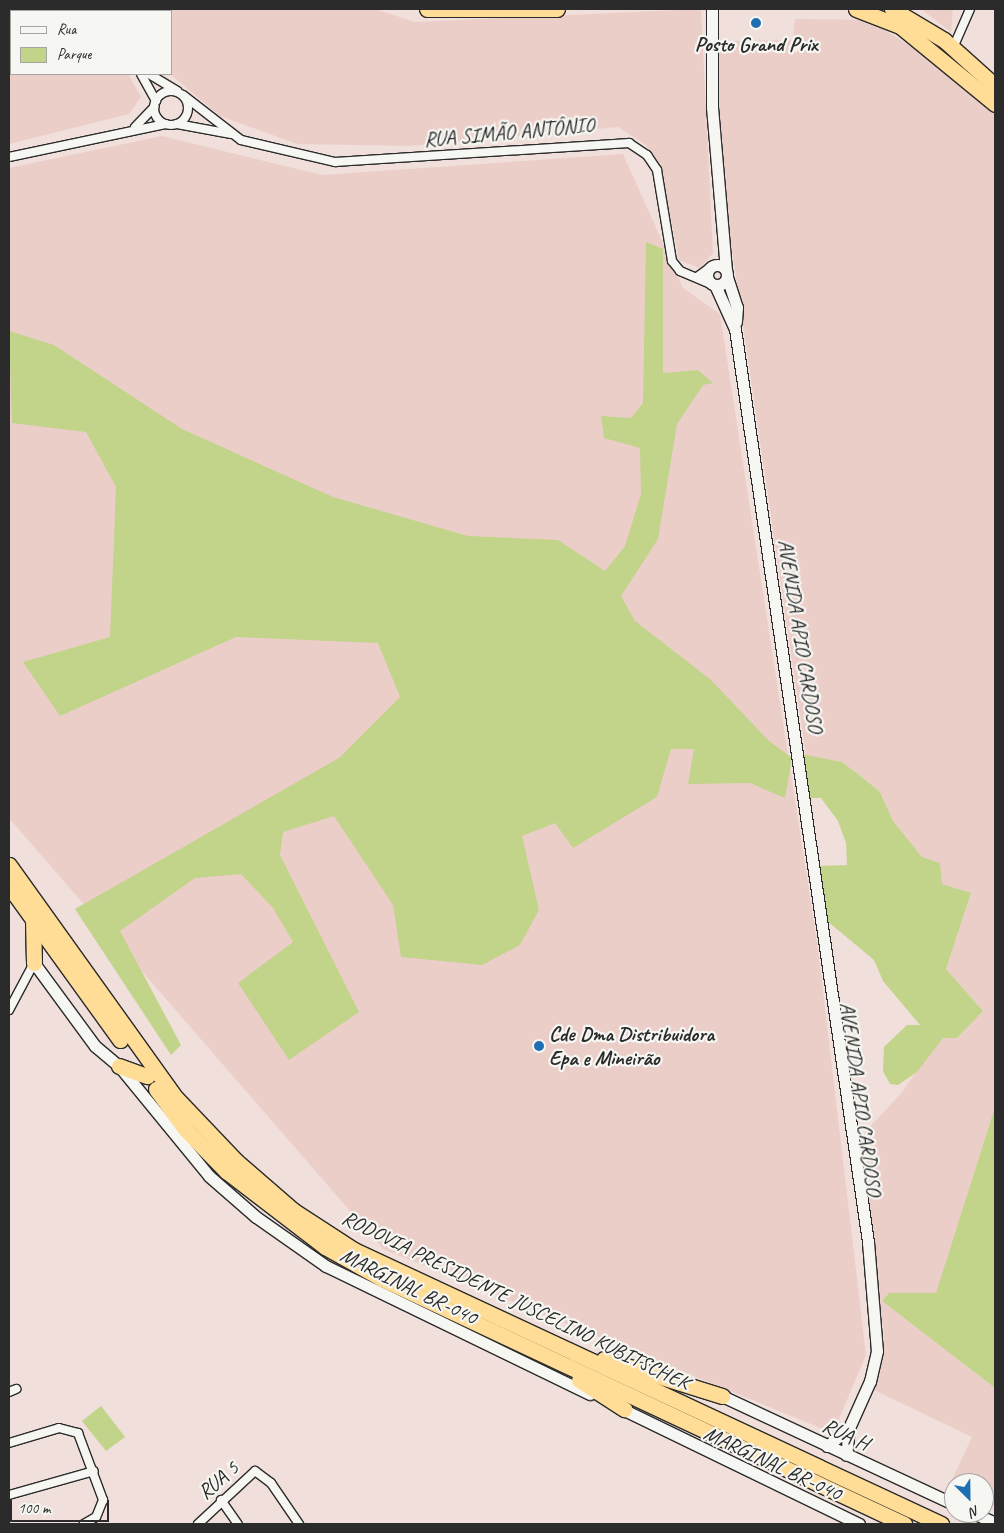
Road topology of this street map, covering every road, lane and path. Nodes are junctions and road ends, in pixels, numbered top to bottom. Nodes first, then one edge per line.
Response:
1 (427, 9) edge
2 (557, 9) edge
3 (712, 9) edge
4 (856, 9) edge
5 (892, 9) edge
6 (970, 9) edge
7 (956, 51) junction
8 (141, 75) edge
9 (151, 75) edge
10 (995, 86) edge
11 (181, 94) junction
12 (155, 104) junction
13 (995, 104) edge
14 (166, 124) junction
15 (177, 124) junction
16 (135, 127) junction
17 (233, 134) junction
18 (9, 157) edge
19 (721, 236) junction
20 (710, 268) junction
21 (726, 273) junction
22 (697, 277) junction
23 (713, 285) junction
24 (735, 329) junction
25 (9, 865) edge
26 (9, 886) edge
27 (33, 919) junction
28 (34, 963) junction
29 (9, 1010) edge
30 (119, 1066) junction
31 (147, 1076) junction
32 (546, 1350) junction
33 (722, 1396) joint
34 (624, 1409) junction
35 (849, 1428) junction
36 (9, 1443) edge
37 (828, 1446) junction
38 (846, 1455) junction
39 (94, 1471) junction
40 (9, 1495) edge
41 (944, 1499) edge
42 (221, 1500) junction
43 (84, 1524) edge
44 (198, 1524) edge
45 (238, 1524) edge
46 (299, 1524) edge
47 (859, 1524) edge
48 (904, 1524) edge
49 (941, 1524) edge

1 - 2 highway
3 - 19 street, AVENIDA APIO CARDOSO
4 - 13 highway
5 - 7 highway
6 - 7 street
7 - 10 highway
8 - 12 street
9 - 11 street, RUA SIMÃO ANTÔNIO
11 - 12 street
11 - 15 street
11 - 17 street, RUA SIMÃO ANTÔNIO
12 - 14 street
12 - 16 street
14 - 15 street
14 - 16 street
15 - 17 street, RUA SIMÃO ANTÔNIO
16 - 18 street
17 - 22 street, RUA SIMÃO ANTÔNIO
19 - 20 street, AVENIDA APIO CARDOSO
19 - 21 street, AVENIDA APIO CARDOSO
20 - 21 street
20 - 22 street
20 - 23 street, AVENIDA APIO CARDOSO
21 - 23 street
21 - 24 street, AVENIDA APIO CARDOSO
22 - 23 street, RUA SIMÃO ANTÔNIO
23 - 24 street, AVENIDA APIO CARDOSO
24 - 35 street, AVENIDA APIO CARDOSO
25 - 32 highway, RODOVIA PRESIDENTE JUSCELINO KUBITSCHEK
26 - 27 highway, RODOVIA PRESIDENTE JUSCELINO KUBITSCHEK
27 - 28 highway
27 - 31 highway, RODOVIA PRESIDENTE JUSCELINO KUBITSCHEK
28 - 29 street
28 - 30 street, MARGINAL BR-040
30 - 31 highway
30 - 34 street, MARGINAL BR-040
31 - 32 highway, RODOVIA PRESIDENTE JUSCELINO KUBITSCHEK
32 - 33 highway
32 - 34 highway
32 - 48 highway, RODOVIA PRESIDENTE JUSCELINO KUBITSCHEK
32 - 49 highway, RODOVIA PRESIDENTE JUSCELINO KUBITSCHEK
33 - 37 street, RUA H
34 - 47 street, MARGINAL BR-040
35 - 37 street, AVENIDA APIO CARDOSO
35 - 38 street, AVENIDA APIO CARDOSO
36 - 39 street
37 - 38 street, RUA H
38 - 41 street, RUA H
39 - 40 street
39 - 43 street
42 - 44 street, RUA 5
42 - 45 street
42 - 46 street, RUA 5

